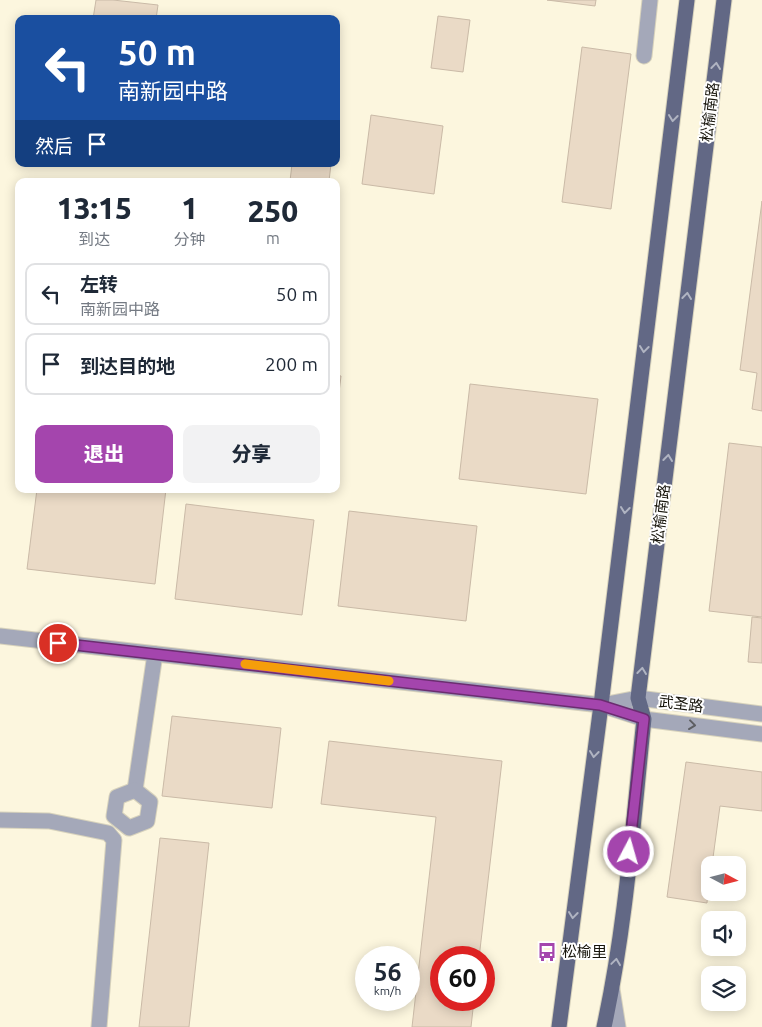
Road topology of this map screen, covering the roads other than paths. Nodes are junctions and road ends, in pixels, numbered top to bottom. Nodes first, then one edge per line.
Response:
1 (650, 0) edge
2 (687, 0) edge
3 (724, 0) edge
4 (644, 56) dead end
5 (0, 636) edge
6 (155, 654) junction
7 (638, 698) junction
8 (600, 705) junction
9 (762, 714) edge
10 (644, 719) junction
11 (762, 734) edge
12 (135, 790) junction
13 (0, 820) edge
14 (124, 824) junction
15 (114, 840) junction
16 (612, 989) junction
17 (99, 1027) edge
18 (559, 1027) edge
19 (604, 1027) edge
20 (618, 1027) edge

1 - 4 street
2 -> 8 main road
7 -> 3 main road, 松榆南路
5 - 6 street
6 - 8 street
6 - 12 street
7 - 8 street, 武圣路
7 - 9 street, 武圣路
7 - 10 main road, 松榆南路
8 - 10 street, 武圣路
8 -> 18 main road
10 -> 11 street, 武圣路
16 -> 10 main road, 松榆南路
12 - 14 street
12 - 14 street
13 - 15 street
14 - 15 street
15 - 17 street
16 - 19 main road, 松榆南路
16 - 20 street

